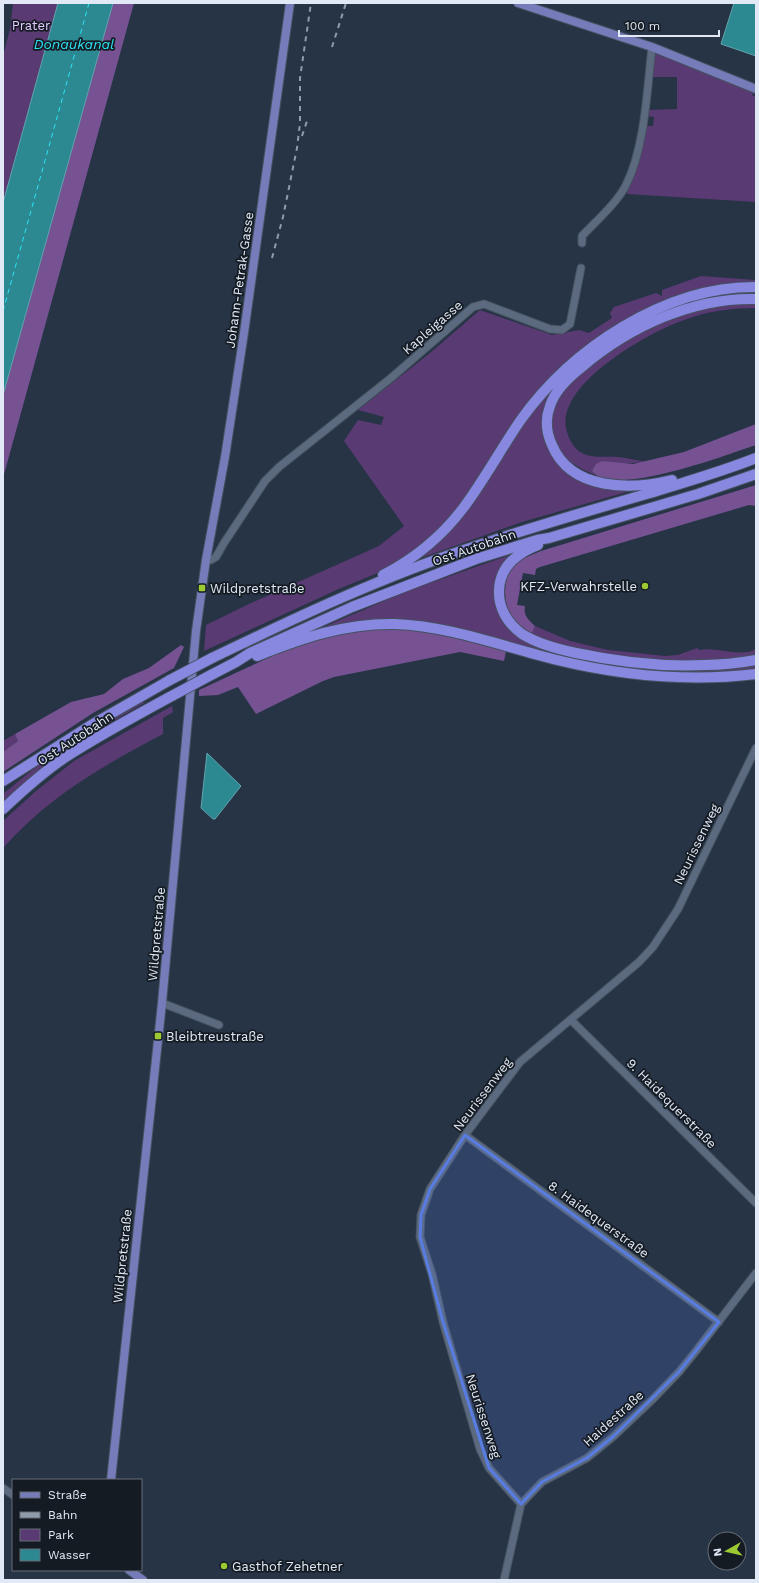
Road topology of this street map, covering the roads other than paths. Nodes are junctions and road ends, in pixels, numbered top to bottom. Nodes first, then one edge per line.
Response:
1 (290, 3) edge
2 (518, 3) edge
3 (652, 47) junction
4 (756, 89) edge
5 (582, 243) dead end
6 (581, 268) dead end
7 (756, 287) edge
8 (756, 299) edge
9 (756, 458) edge
10 (756, 474) edge
11 (695, 479) junction
12 (549, 538) junction
13 (206, 560) junction
14 (349, 594) junction
15 (756, 660) edge
16 (236, 662) junction
17 (756, 674) edge
18 (756, 748) edge
19 (3, 781) edge
20 (3, 809) edge
21 (162, 1003) junction
22 (571, 1020) junction
23 (219, 1025) dead end
24 (465, 1136) junction
25 (756, 1203) edge
26 (756, 1273) edge
27 (719, 1322) junction
28 (111, 1479) edge
29 (3, 1488) edge
30 (12, 1494) edge
31 (521, 1504) junction
32 (130, 1571) edge
33 (143, 1580) edge
34 (504, 1580) edge

1 - 13 main road, Johann-Petrak-Gasse
2 - 3 main road
3 - 4 main road
3 - 5 street
6 - 13 street, Kapleigasse
7 - 14 highway
8 - 11 highway
9 - 11 highway, Ost Autobahn
10 - 12 highway, Ost Autobahn
11 - 14 highway, Ost Autobahn
12 - 15 highway
12 - 16 highway, Ost Autobahn
13 - 21 main road, Wildpretstraße
14 - 19 highway, Ost Autobahn, bridge
16 - 17 highway
16 - 20 highway, Ost Autobahn, bridge
18 - 22 street, Neurissenweg
21 - 23 street
21 - 28 main road, Wildpretstraße
22 - 24 street, Neurissenweg
22 - 25 street, 9. Haidequerstraße
24 - 27 street, 8. Haidequerstraße
24 - 31 street, Neurissenweg
26 - 27 street, Haidestraße
27 - 31 street, Haidestraße
29 - 30 street
31 - 34 street
32 - 33 main road

